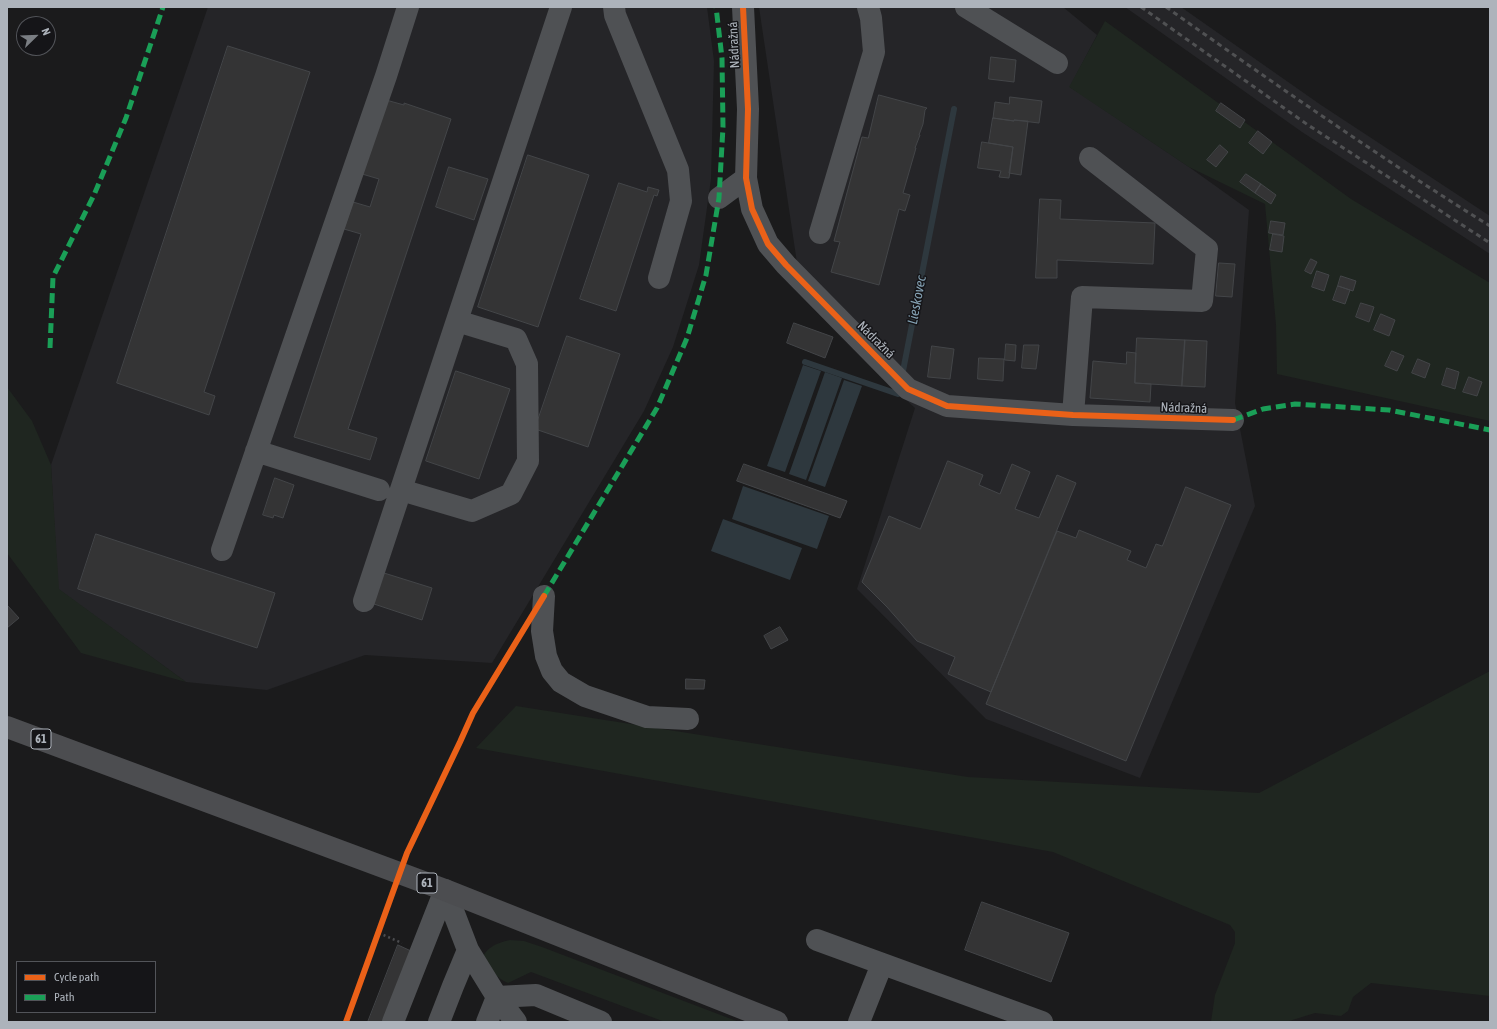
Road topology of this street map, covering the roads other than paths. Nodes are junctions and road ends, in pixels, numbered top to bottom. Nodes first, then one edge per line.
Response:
1 (408, 7) edge
2 (561, 7) edge
3 (614, 7) edge
4 (743, 7) edge
5 (868, 7) edge
6 (966, 7) edge
7 (1057, 63) dead end
8 (1090, 158) dead end
9 (746, 178) junction
10 (719, 198) dead end
11 (820, 233) dead end
12 (660, 278) dead end
13 (457, 321) junction
14 (1073, 415) junction
15 (1233, 420) dead end
16 (256, 451) junction
17 (379, 490) dead end
18 (401, 490) junction
19 (222, 550) dead end
20 (544, 596) dead end
21 (364, 601) dead end
22 (688, 719) dead end
23 (7, 727) edge
24 (445, 890) junction
25 (817, 940) dead end
26 (468, 950) junction
27 (882, 964) junction
28 (496, 997) junction
29 (394, 1022) edge
30 (439, 1022) edge
31 (487, 1022) edge
32 (516, 1022) edge
33 (601, 1022) edge
34 (777, 1022) edge
35 (859, 1022) edge
36 (1042, 1022) edge

1 - 16 street
2 - 13 street
3 - 12 street
4 - 9 street, Nádražná
5 - 11 street
6 - 7 street
8 - 14 street
9 - 10 street
9 - 14 street, Nádražná
13 - 18 street
13 - 18 street
14 - 15 street, Nádražná
16 - 17 street
16 - 19 street
18 - 21 street
20 - 22 street
23 - 24 main road, 61
24 - 26 street
24 - 29 street
24 - 34 main road, 61
25 - 27 street
26 - 28 street
26 - 30 street
27 - 35 street
27 - 36 street
28 - 31 street
28 - 32 street
28 - 33 street

